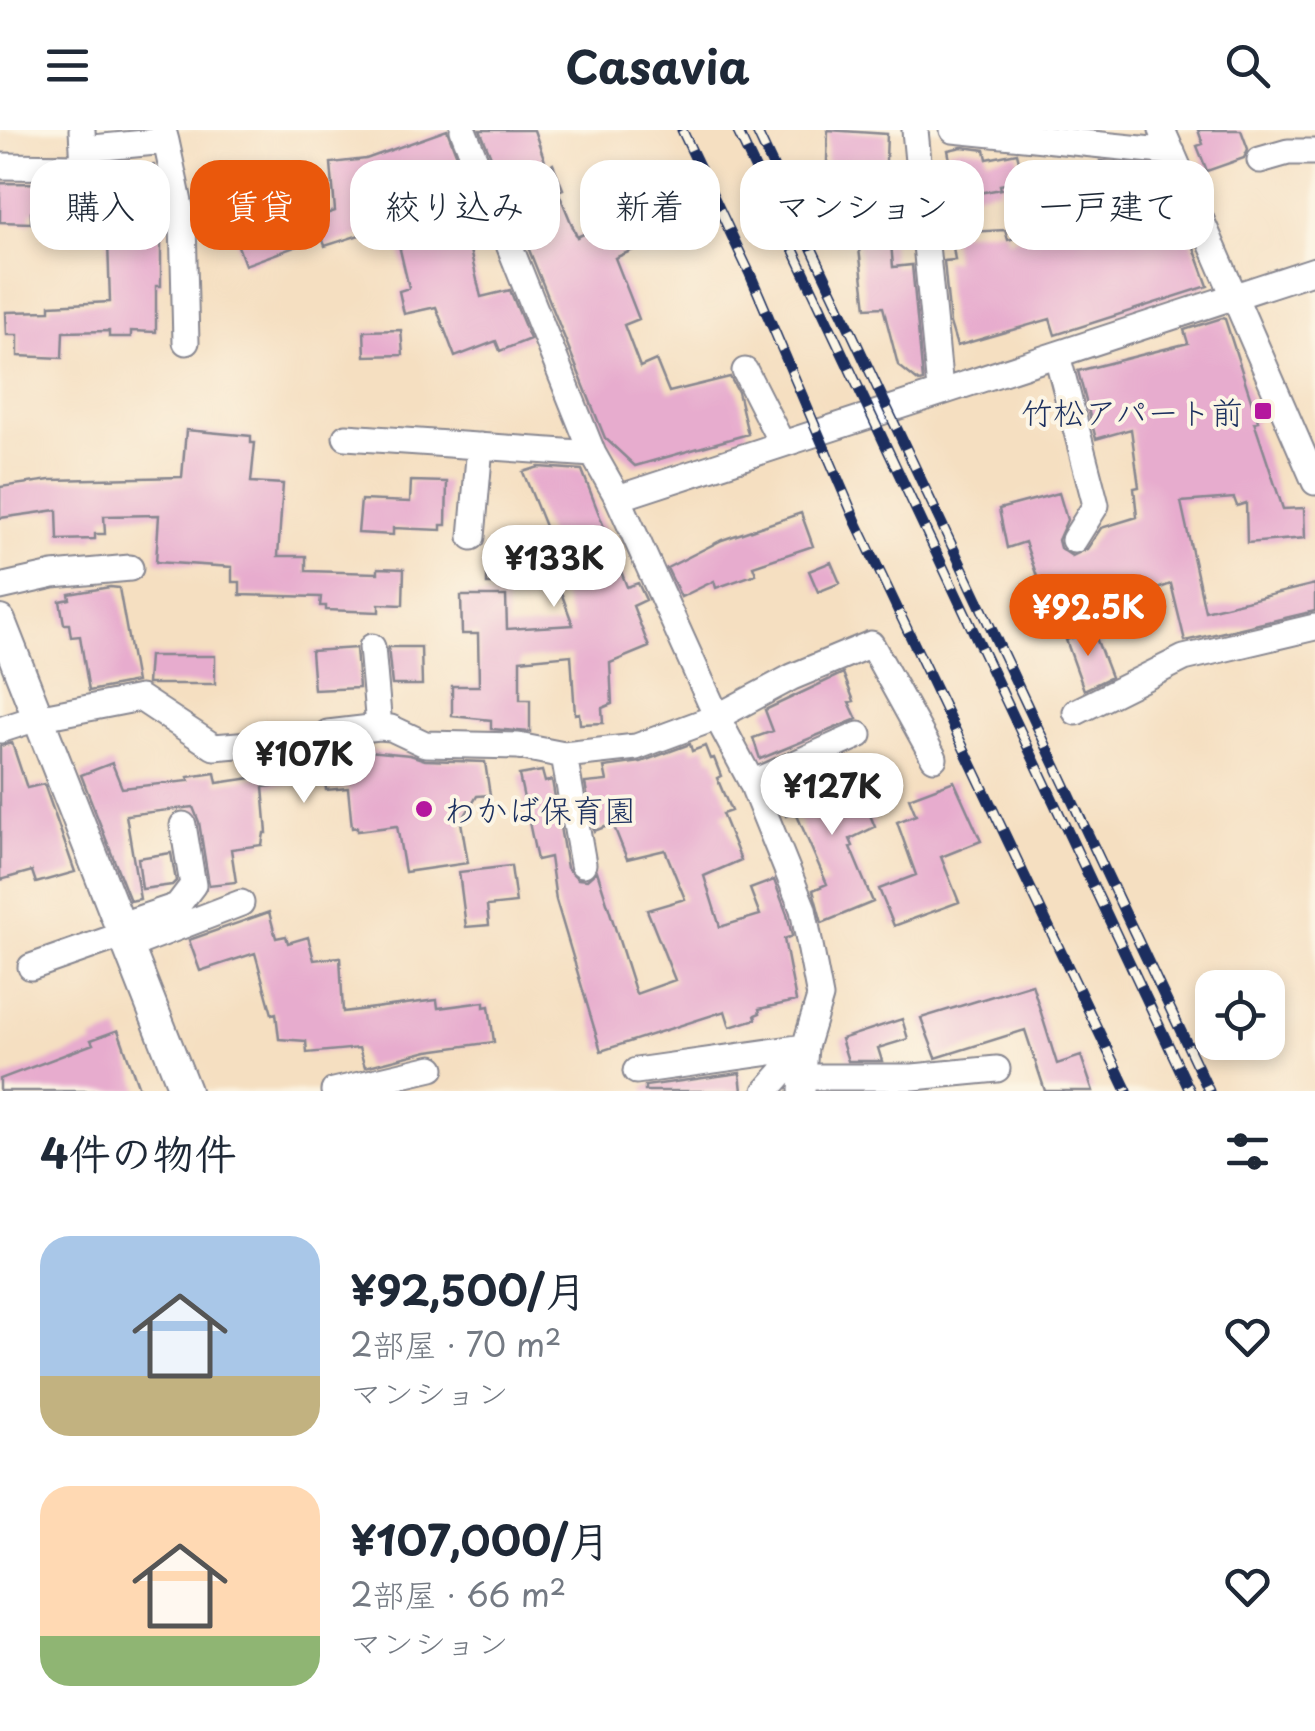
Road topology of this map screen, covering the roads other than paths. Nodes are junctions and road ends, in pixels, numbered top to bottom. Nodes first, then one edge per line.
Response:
1 (463, 130) edge
2 (915, 130) edge
3 (953, 130) edge
4 (165, 135) edge
5 (82, 140) edge
6 (1167, 141) edge
7 (1315, 152) edge
8 (1260, 160) dead end
9 (0, 166) edge
10 (1315, 270) edge
11 (1236, 296) junction
12 (186, 342) dead end
13 (1056, 356) junction
14 (745, 371) dead end
15 (940, 390) junction
16 (346, 437) dead end
17 (781, 442) junction
18 (480, 446) junction
19 (594, 454) junction
20 (1315, 480) edge
21 (618, 498) junction
22 (472, 537) dead end
23 (1074, 540) dead end
24 (130, 568) dead end
25 (0, 587) edge
26 (0, 621) edge
27 (1315, 627) edge
28 (372, 647) dead end
29 (1076, 712) dead end
30 (718, 717) junction
31 (38, 718) junction
32 (380, 727) junction
33 (0, 730) edge
34 (860, 734) dead end
35 (564, 756) junction
36 (934, 758) dead end
37 (752, 783) junction
38 (183, 826) dead end
39 (583, 864) dead end
40 (241, 904) dead end
41 (125, 935) junction
42 (31, 967) dead end
43 (805, 1048) junction
44 (432, 1068) dead end
45 (997, 1069) dead end
46 (636, 1070) dead end
47 (803, 1084) edge
48 (185, 1091) edge
49 (334, 1091) edge
50 (766, 1091) edge

1 - 19 street
2 - 15 street
3 - 6 street
4 - 5 street
4 - 12 street
5 - 9 street
6 - 11 street
7 - 8 street
10 - 11 street
11 - 13 street
11 - 20 street
13 - 15 street
13 - 23 street
14 - 17 street
15 - 17 street
16 - 18 street
17 - 21 street
18 - 19 street
18 - 22 street
19 - 21 street
21 - 30 street
24 - 25 street
26 - 31 street
27 - 29 street
28 - 32 street
30 - 35 street
30 - 36 street
30 - 37 street
31 - 32 street
31 - 33 street
31 - 41 street
32 - 35 street
34 - 37 street
35 - 39 street
37 - 43 street
38 - 41 street
40 - 41 street
41 - 42 street
41 - 48 street
43 - 46 street
43 - 47 street
43 - 50 street
44 - 49 street
45 - 47 street

